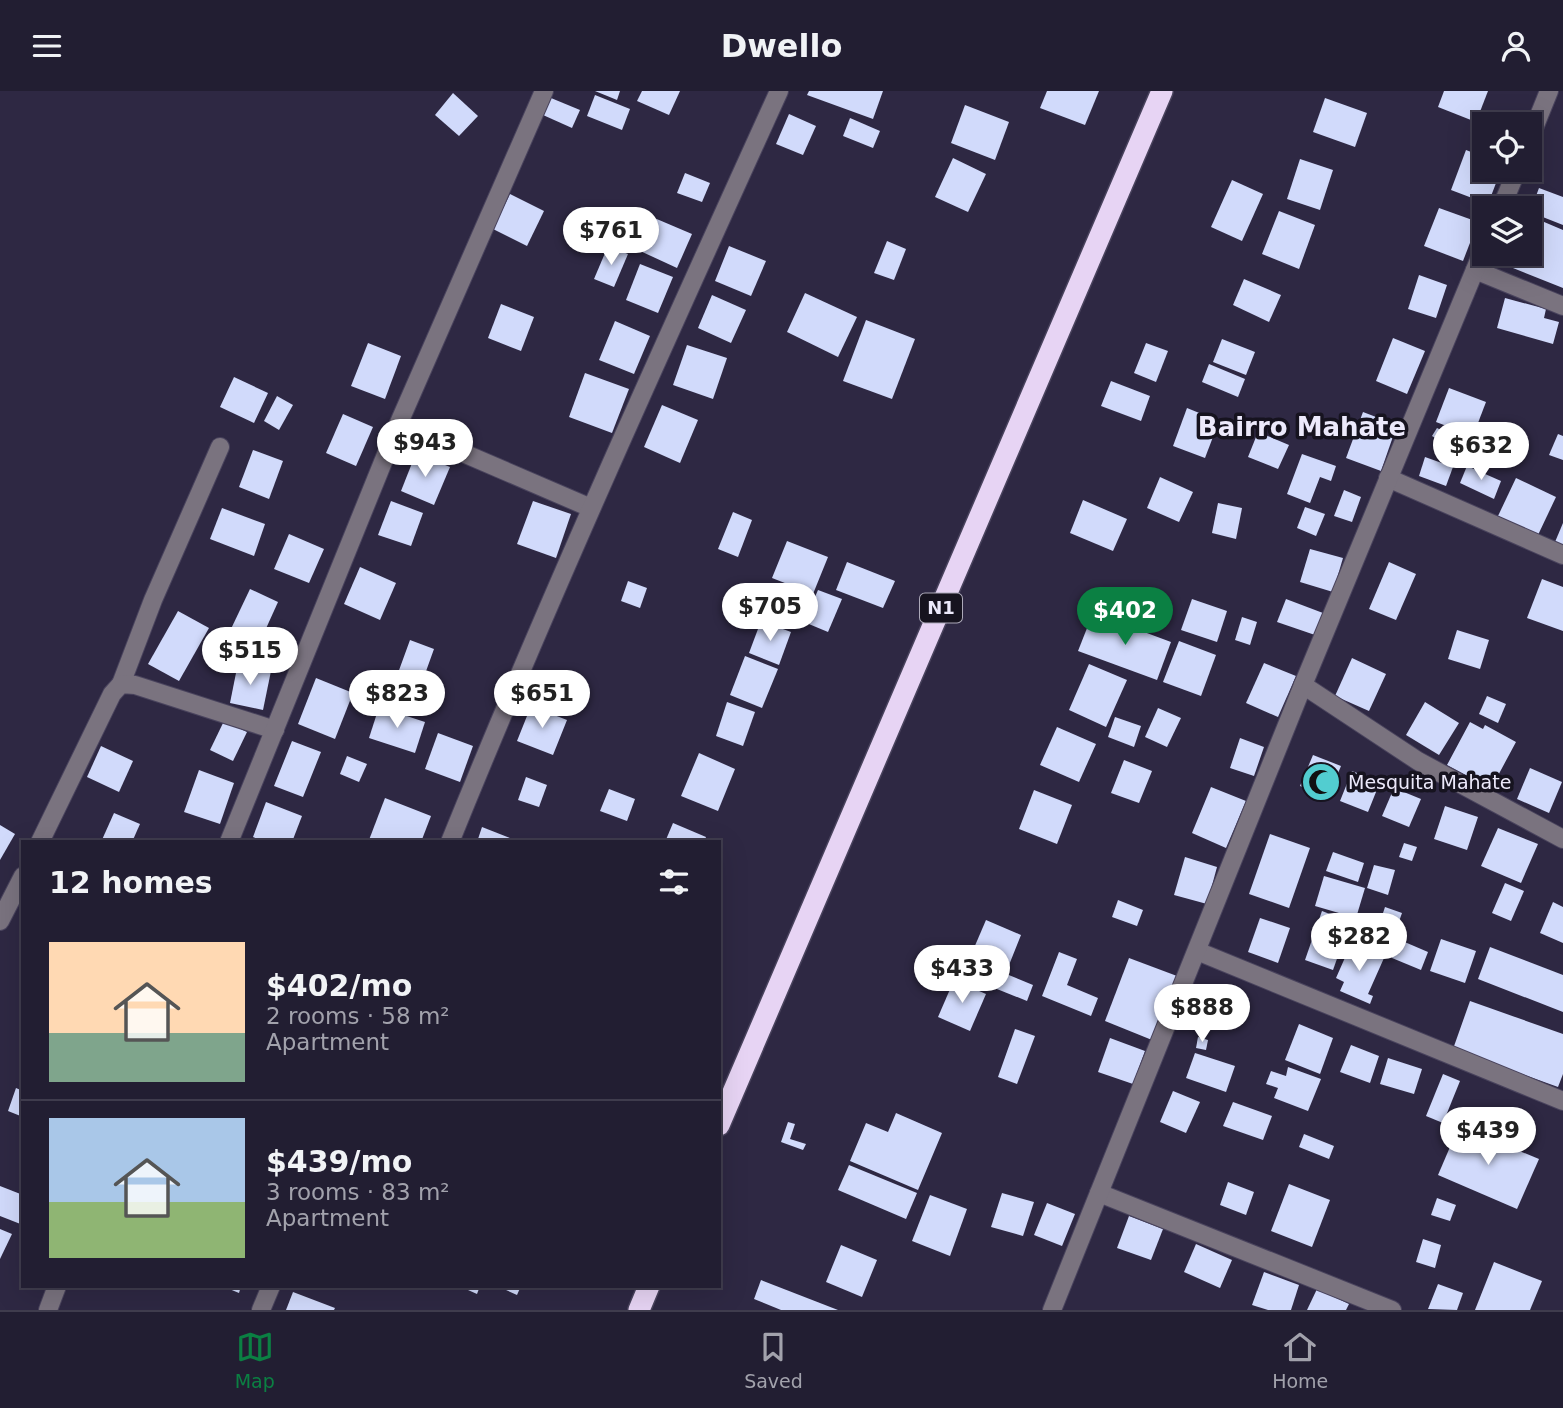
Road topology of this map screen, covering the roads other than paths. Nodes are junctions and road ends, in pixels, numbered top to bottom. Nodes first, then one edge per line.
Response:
1 (544, 91) edge
2 (779, 91) edge
3 (1162, 91) edge
4 (1549, 91) edge
5 (1541, 112) edge
6 (1477, 266) edge
7 (1475, 270) junction
8 (1563, 306) edge
9 (398, 425) junction
10 (220, 447) dead end
11 (1388, 478) junction
12 (591, 508) junction
13 (1563, 555) edge
14 (121, 684) junction
15 (1303, 685) junction
16 (275, 730) junction
17 (1563, 839) edge
18 (41, 840) edge
19 (230, 840) edge
20 (451, 840) edge
21 (21, 880) edge
22 (0, 921) edge
23 (1197, 951) junction
24 (1563, 1101) edge
25 (721, 1120) edge
26 (1099, 1193) junction
27 (56, 1288) edge
28 (270, 1288) edge
29 (648, 1288) edge
30 (48, 1310) edge
31 (261, 1310) edge
32 (639, 1310) edge
33 (1052, 1310) edge
34 (1392, 1310) edge

1 - 9 street
2 - 12 street
3 - 25 highway, N1
4 - 5 street
6 - 7 street
7 - 8 street
7 - 11 street
9 - 12 street
9 - 16 street
10 - 14 street
11 - 13 street
11 - 15 street
12 - 20 street
14 - 16 street
14 - 18 street
15 - 17 street
15 - 23 street
16 - 19 street
21 - 22 street
23 - 24 street
23 - 26 street
26 - 33 street
26 - 34 street
27 - 30 street
28 - 31 street
29 - 32 highway

